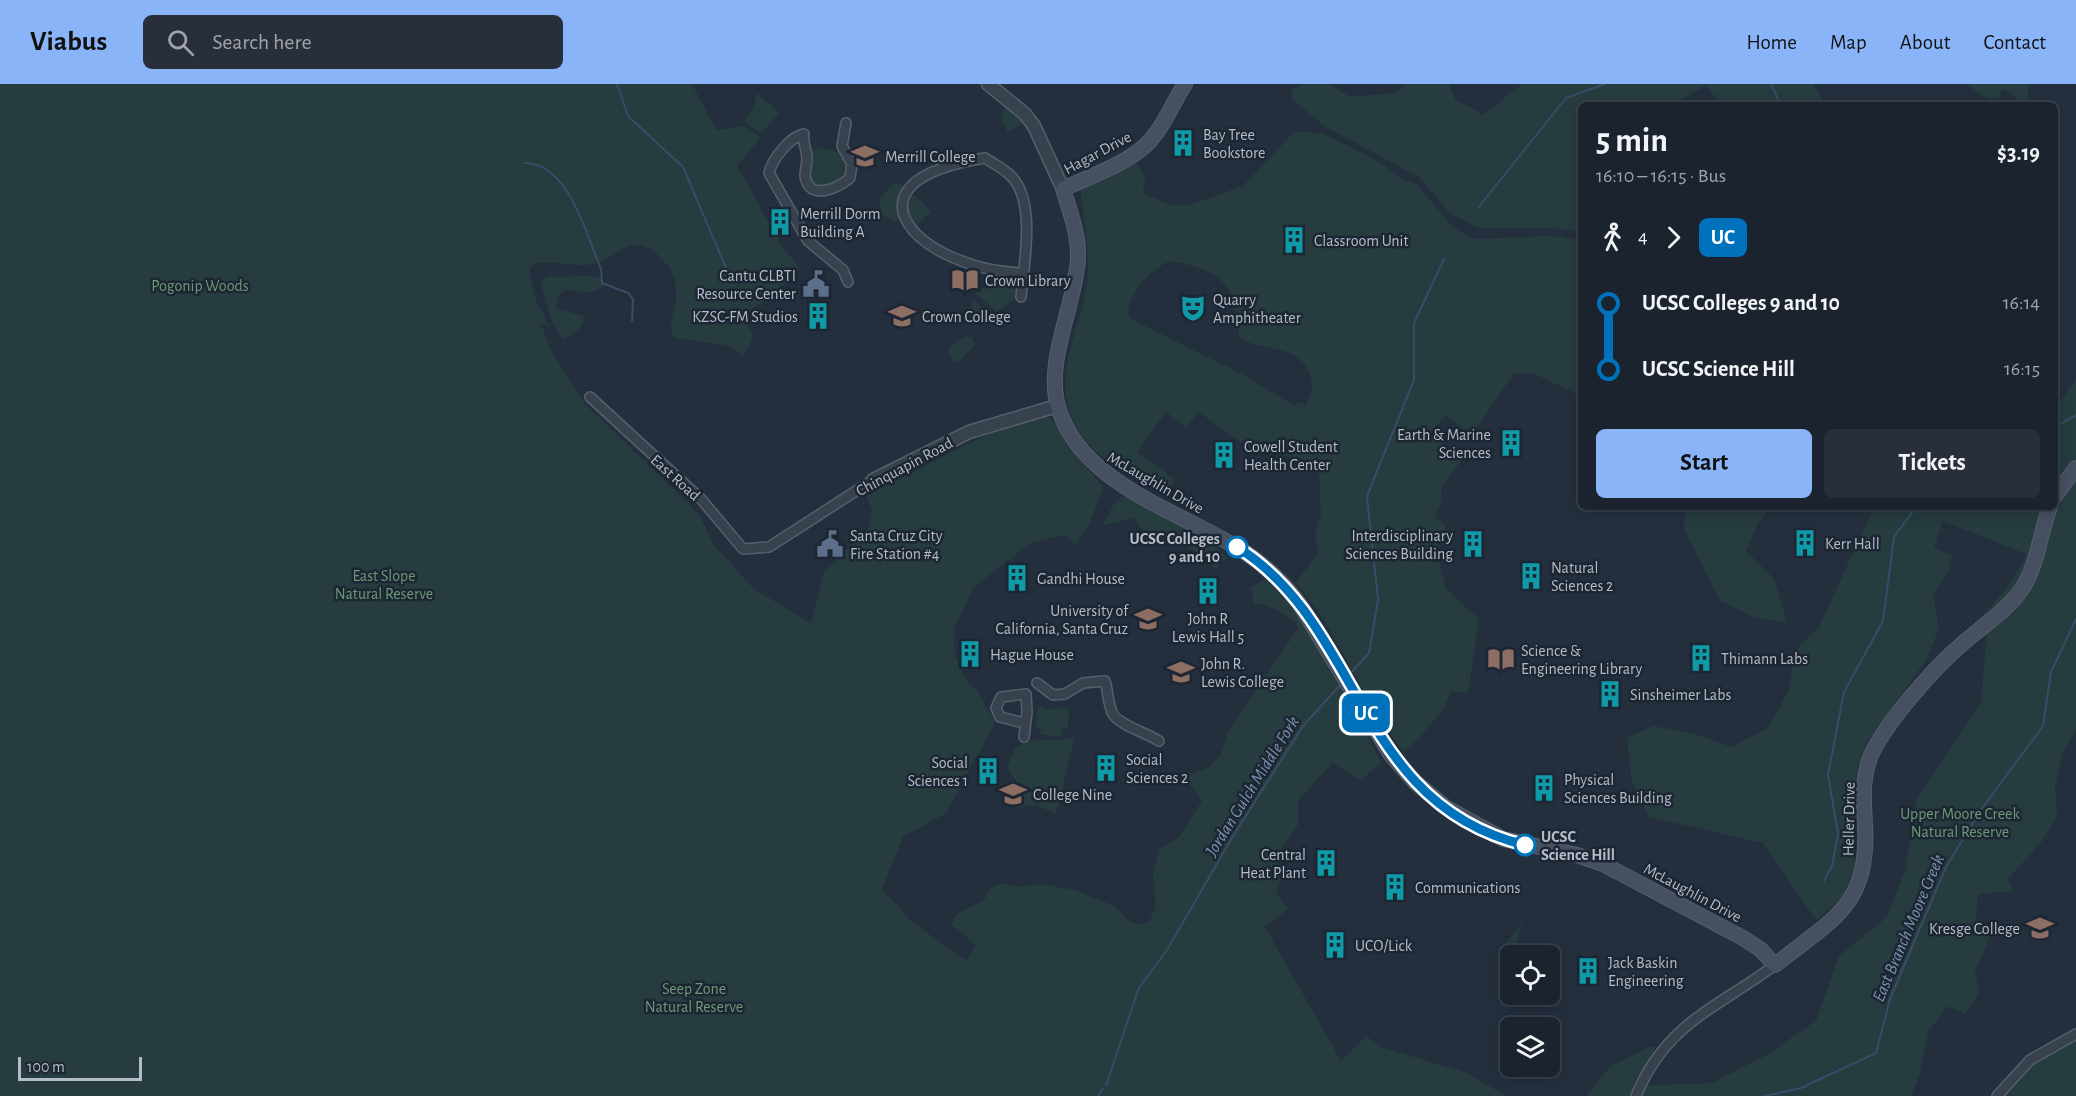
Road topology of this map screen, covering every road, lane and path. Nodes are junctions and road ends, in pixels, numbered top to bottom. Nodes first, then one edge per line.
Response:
1 (988, 84) edge
2 (1185, 84) edge
3 (846, 123) dead end
4 (1063, 189) junction
5 (1022, 273) junction
6 (848, 282) dead end
7 (1021, 297) dead end
8 (590, 397) dead end
9 (1058, 406) junction
10 (2076, 468) edge
11 (873, 480) joint
12 (2058, 492) edge
13 (2049, 510) edge
14 (762, 550) joint
15 (1037, 683) dead end
16 (1024, 723) junction
17 (1024, 738) dead end
18 (1159, 741) dead end
19 (1775, 965) junction
20 (2076, 1034) edge
21 (1636, 1096) edge
22 (1996, 1096) edge

1 - 4 street, McLaughlin Drive
2 - 4 main road, Hagar Drive
3 - 6 street
4 - 9 main road, McLaughlin Drive
5 - 5 street
5 - 7 street
8 - 14 street, East Road
9 - 11 street, Chinquapin Road
9 - 19 main road, McLaughlin Drive
10 - 12 main road
11 - 14 street, Chinquapin Road
13 - 19 main road, Heller Drive
15 - 18 street
16 - 16 street
16 - 17 street
19 - 21 street, Heller Drive
20 - 22 street

